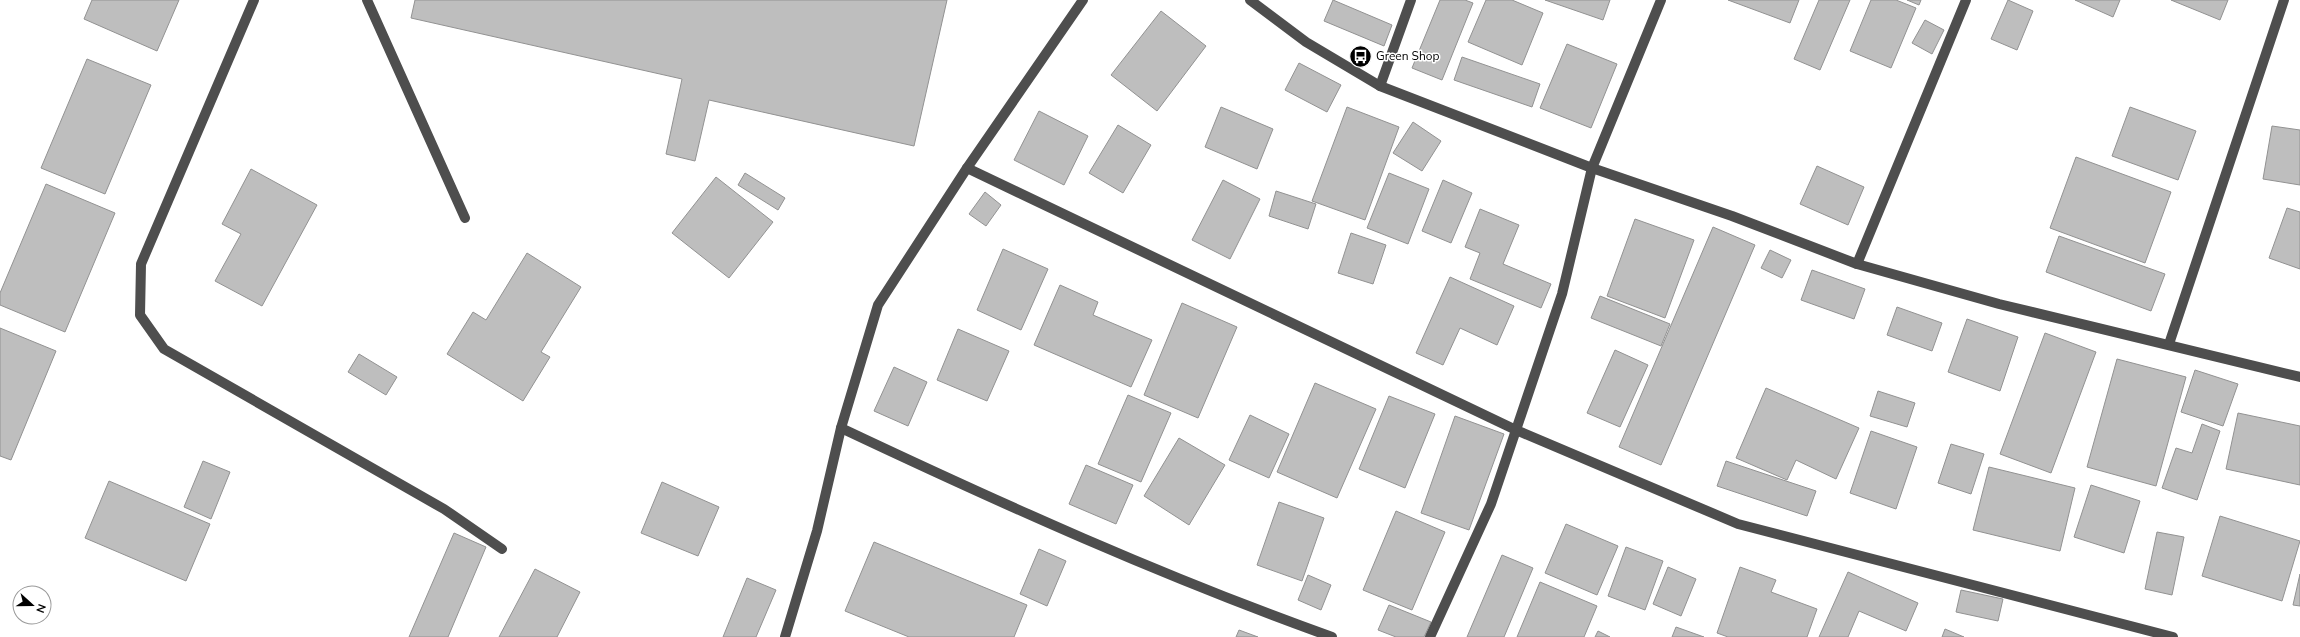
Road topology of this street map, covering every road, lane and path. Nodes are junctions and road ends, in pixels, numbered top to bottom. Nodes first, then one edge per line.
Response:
1 (254, 0) edge
2 (367, 0) edge
3 (1083, 0) edge
4 (1250, 0) edge
5 (1411, 0) edge
6 (1661, 0) edge
7 (1966, 0) edge
8 (2284, 0) edge
9 (1380, 86) junction
10 (967, 168) junction
11 (1592, 168) junction
12 (465, 218) dead end
13 (1857, 264) junction
14 (2169, 344) junction
15 (2300, 377) edge
16 (841, 428) junction
17 (1516, 430) junction
18 (502, 548) dead end
19 (785, 637) edge
20 (1332, 637) edge
21 (1430, 637) edge
22 (2173, 637) edge

1 - 18 street
2 - 12 street
3 - 10 street
4 - 9 street
5 - 9 street
6 - 11 street
7 - 13 street
8 - 14 street
9 - 11 street
10 - 16 street
10 - 17 street
11 - 13 street
11 - 17 street
13 - 14 street
14 - 15 street
16 - 19 street
16 - 20 street
17 - 21 street
17 - 22 street

